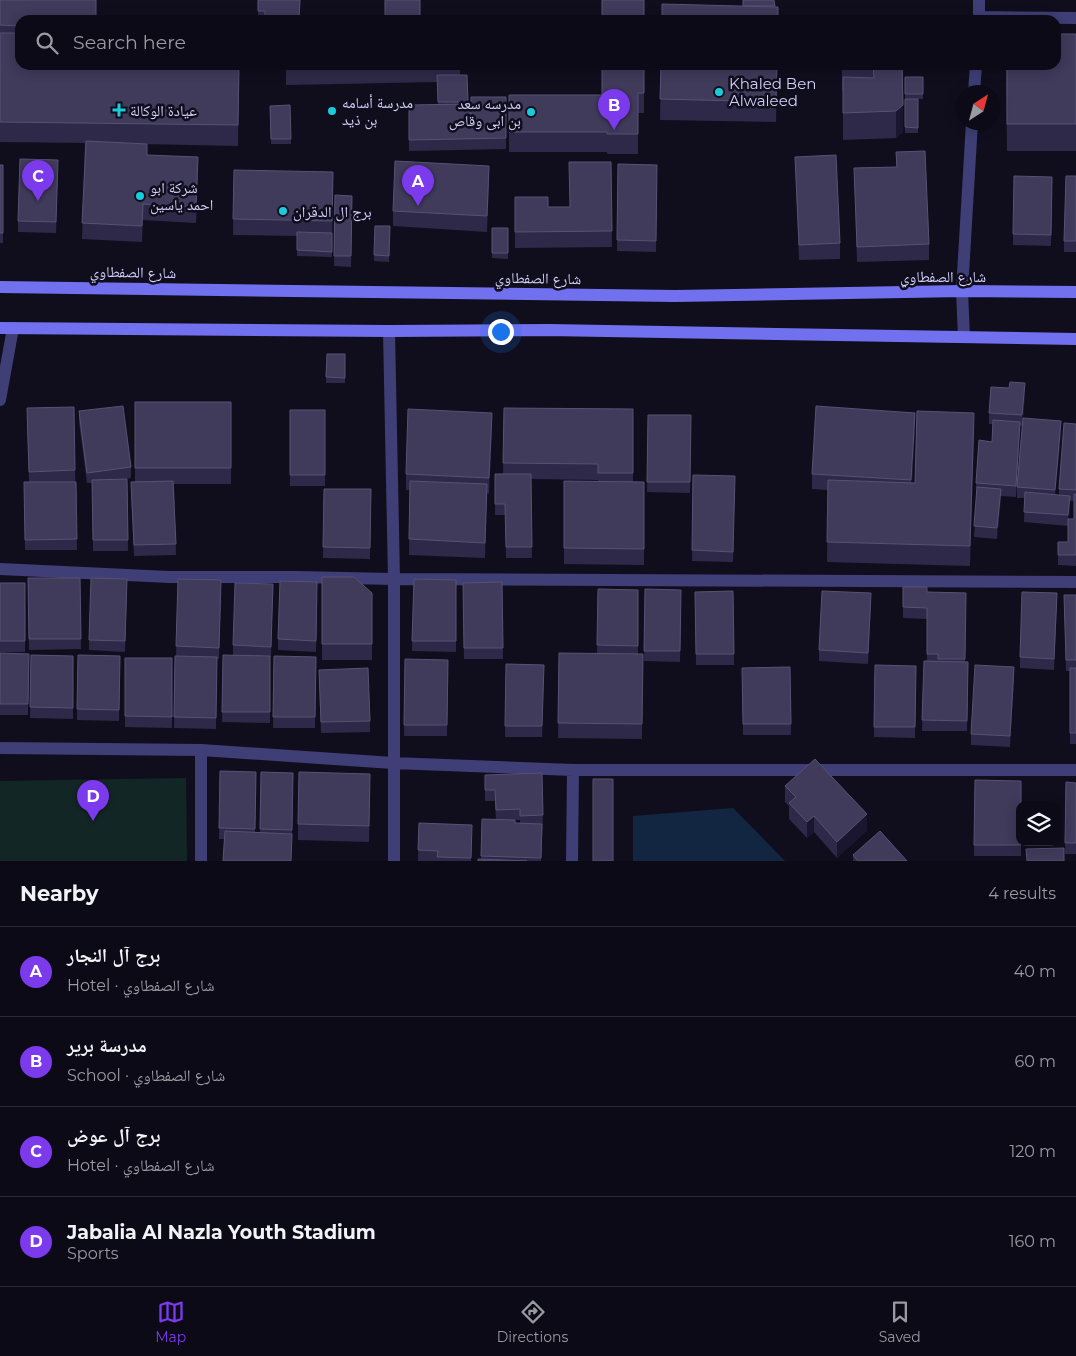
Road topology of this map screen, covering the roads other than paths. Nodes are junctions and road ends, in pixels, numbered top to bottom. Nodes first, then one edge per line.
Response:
1 (979, 0) edge
2 (979, 15) edge
3 (1061, 18) edge
4 (1076, 18) edge
5 (976, 70) edge
6 (975, 85) edge
7 (972, 130) edge
8 (0, 287) edge
9 (962, 291) junction
10 (1076, 292) edge
11 (6, 328) edge
12 (389, 331) junction
13 (964, 337) junction
14 (1076, 339) edge
15 (0, 400) edge
16 (0, 569) edge
17 (394, 579) junction
18 (1076, 582) edge
19 (0, 748) edge
20 (201, 750) junction
21 (393, 763) junction
22 (573, 770) junction
23 (1076, 770) edge
24 (201, 861) edge
25 (394, 861) edge
26 (572, 861) edge

1 - 2 street
3 - 4 street
5 - 6 street
7 - 9 street
8 - 9 main road, شارع الصفطاوي
9 - 10 main road, شارع الصفطاوي
9 - 13 street
11 - 12 main road
11 - 15 street
12 - 13 main road
12 - 17 street
13 - 14 main road
16 - 17 street
17 - 18 street
17 - 21 street
19 - 20 street
20 - 21 street
20 - 24 street
21 - 22 street
21 - 25 street
22 - 23 street
22 - 26 street

